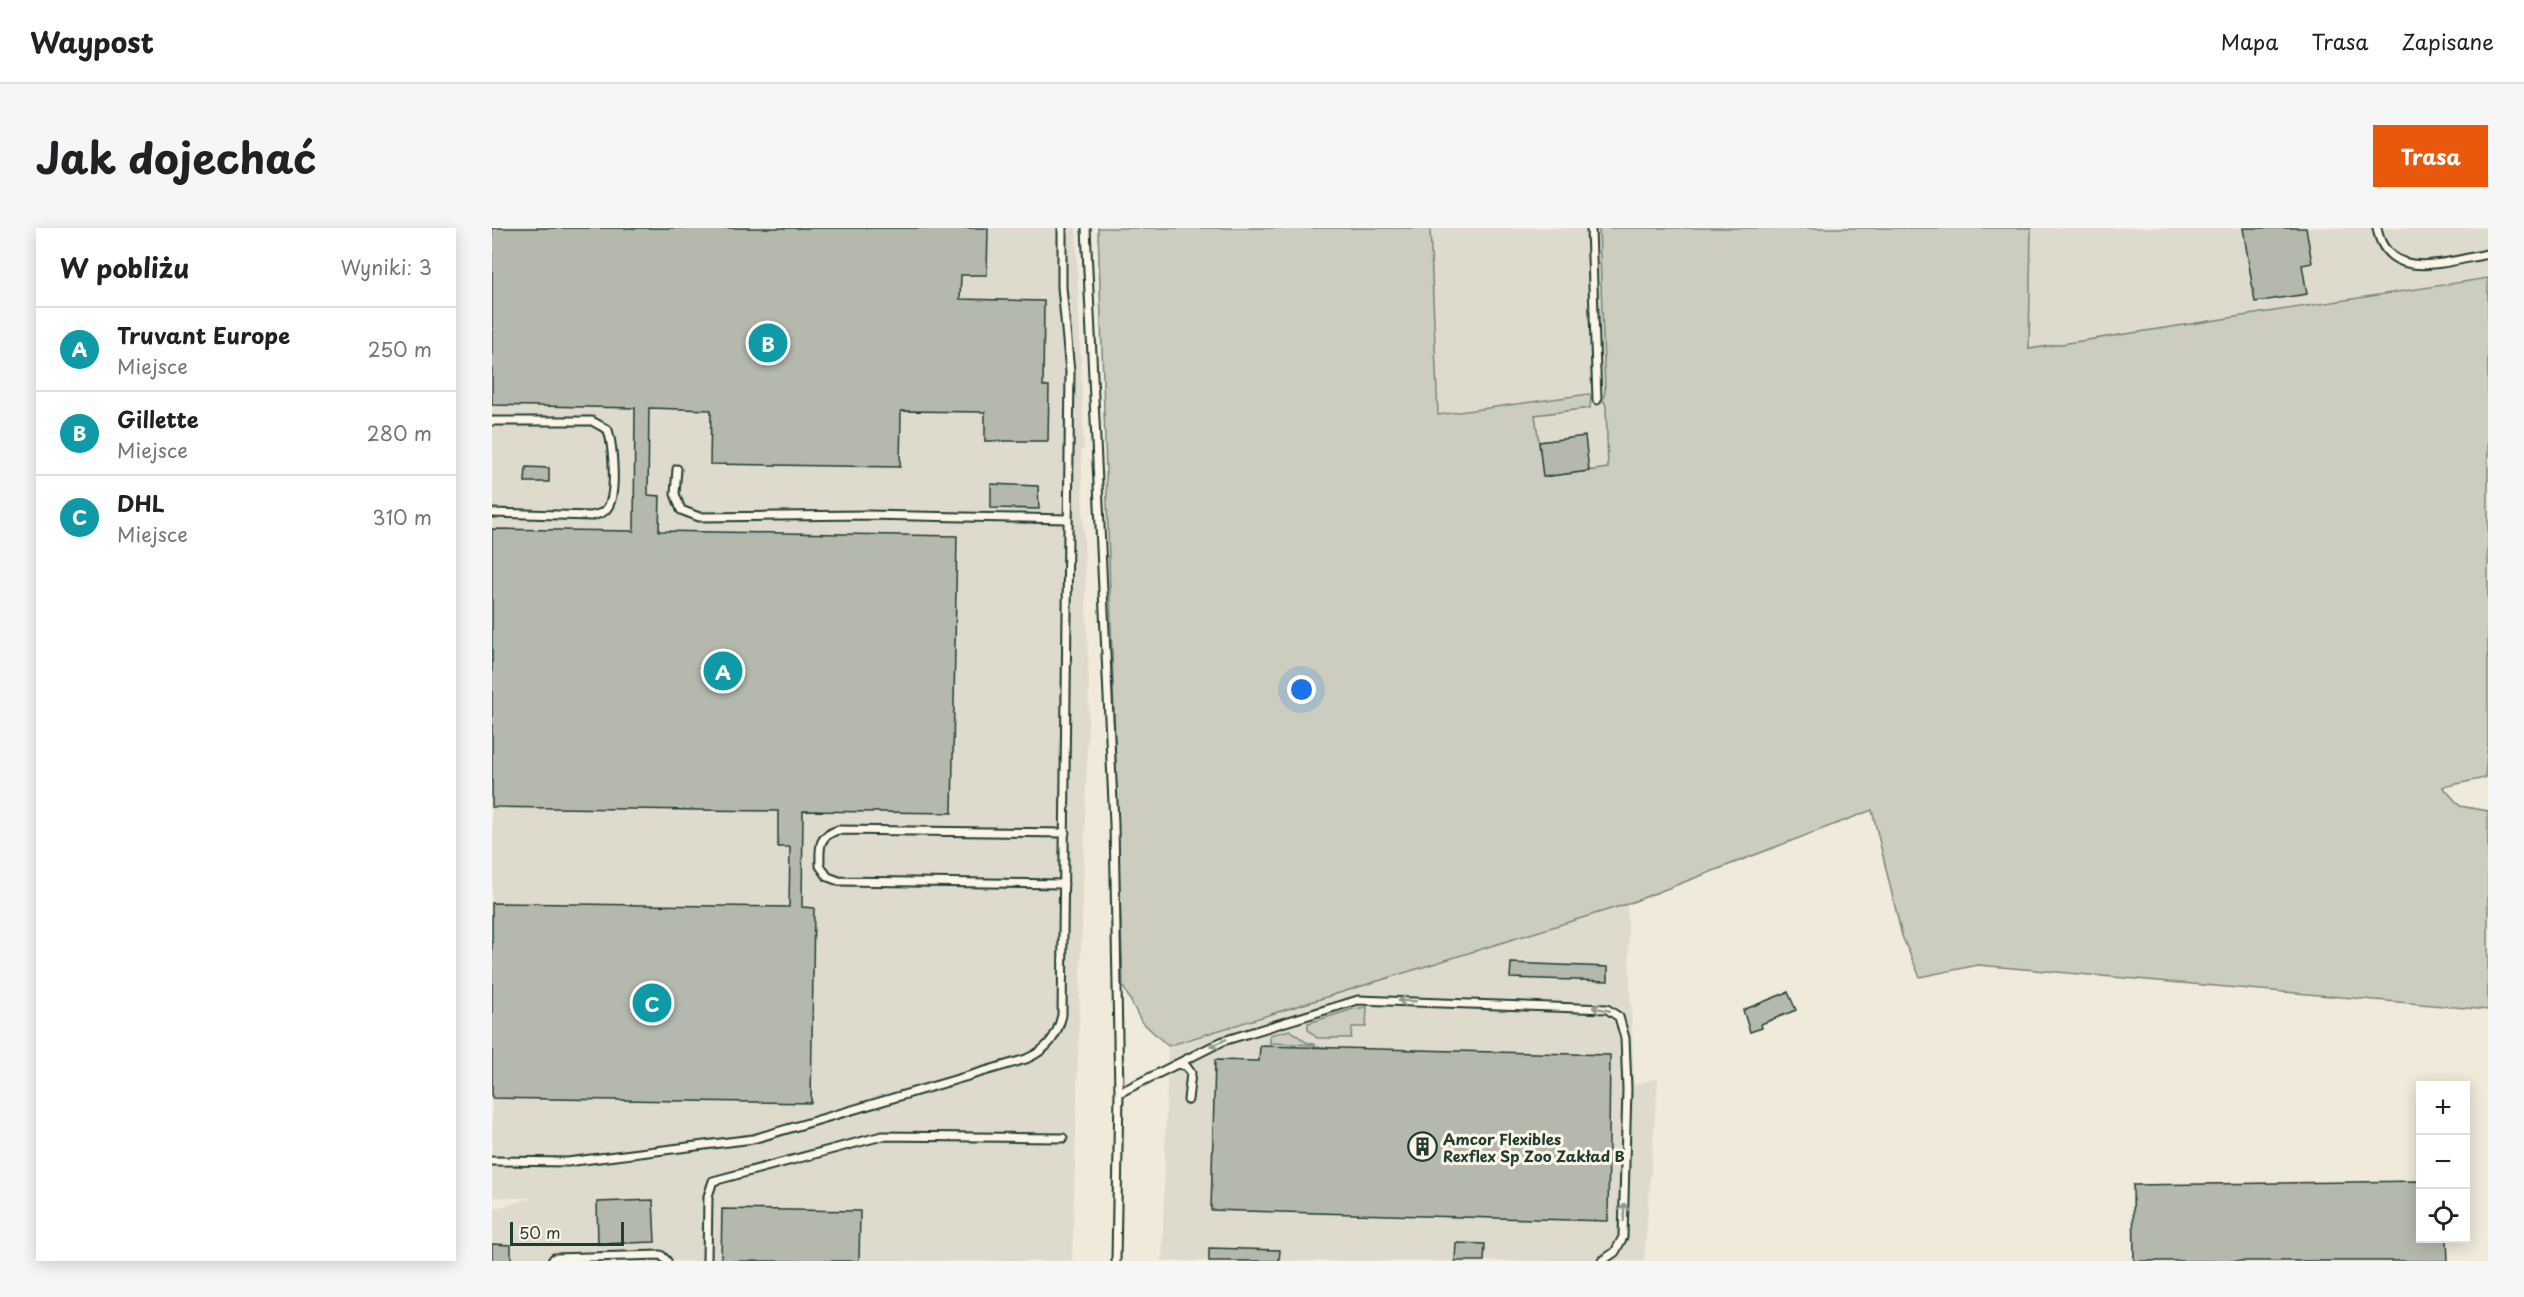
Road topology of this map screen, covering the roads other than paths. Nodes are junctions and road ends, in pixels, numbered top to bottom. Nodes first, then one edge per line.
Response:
1 (1062, 228) edge
2 (1086, 228) edge
3 (1591, 228) edge
4 (2377, 228) edge
5 (2488, 254) edge
6 (1597, 400) dead end
7 (492, 421) edge
8 (677, 469) dead end
9 (492, 513) edge
10 (1068, 519) junction
11 (1065, 833) junction
12 (1064, 885) junction
13 (1176, 1064) junction
14 (1119, 1093) junction
15 (1188, 1100) dead end
16 (1063, 1138) dead end
17 (492, 1161) edge
18 (552, 1261) edge
19 (667, 1261) edge
20 (707, 1261) edge
21 (1116, 1261) edge
22 (1602, 1261) edge

1 - 10 lane
2 - 14 lane
3 - 6 lane
4 - 5 lane
7 - 9 lane
8 - 10 lane
10 - 11 lane
11 - 12 lane
11 - 12 lane
12 - 17 lane
13 - 14 lane
13 - 15 lane
22 -> 13 lane
14 - 21 lane
16 - 20 lane
18 - 19 lane

